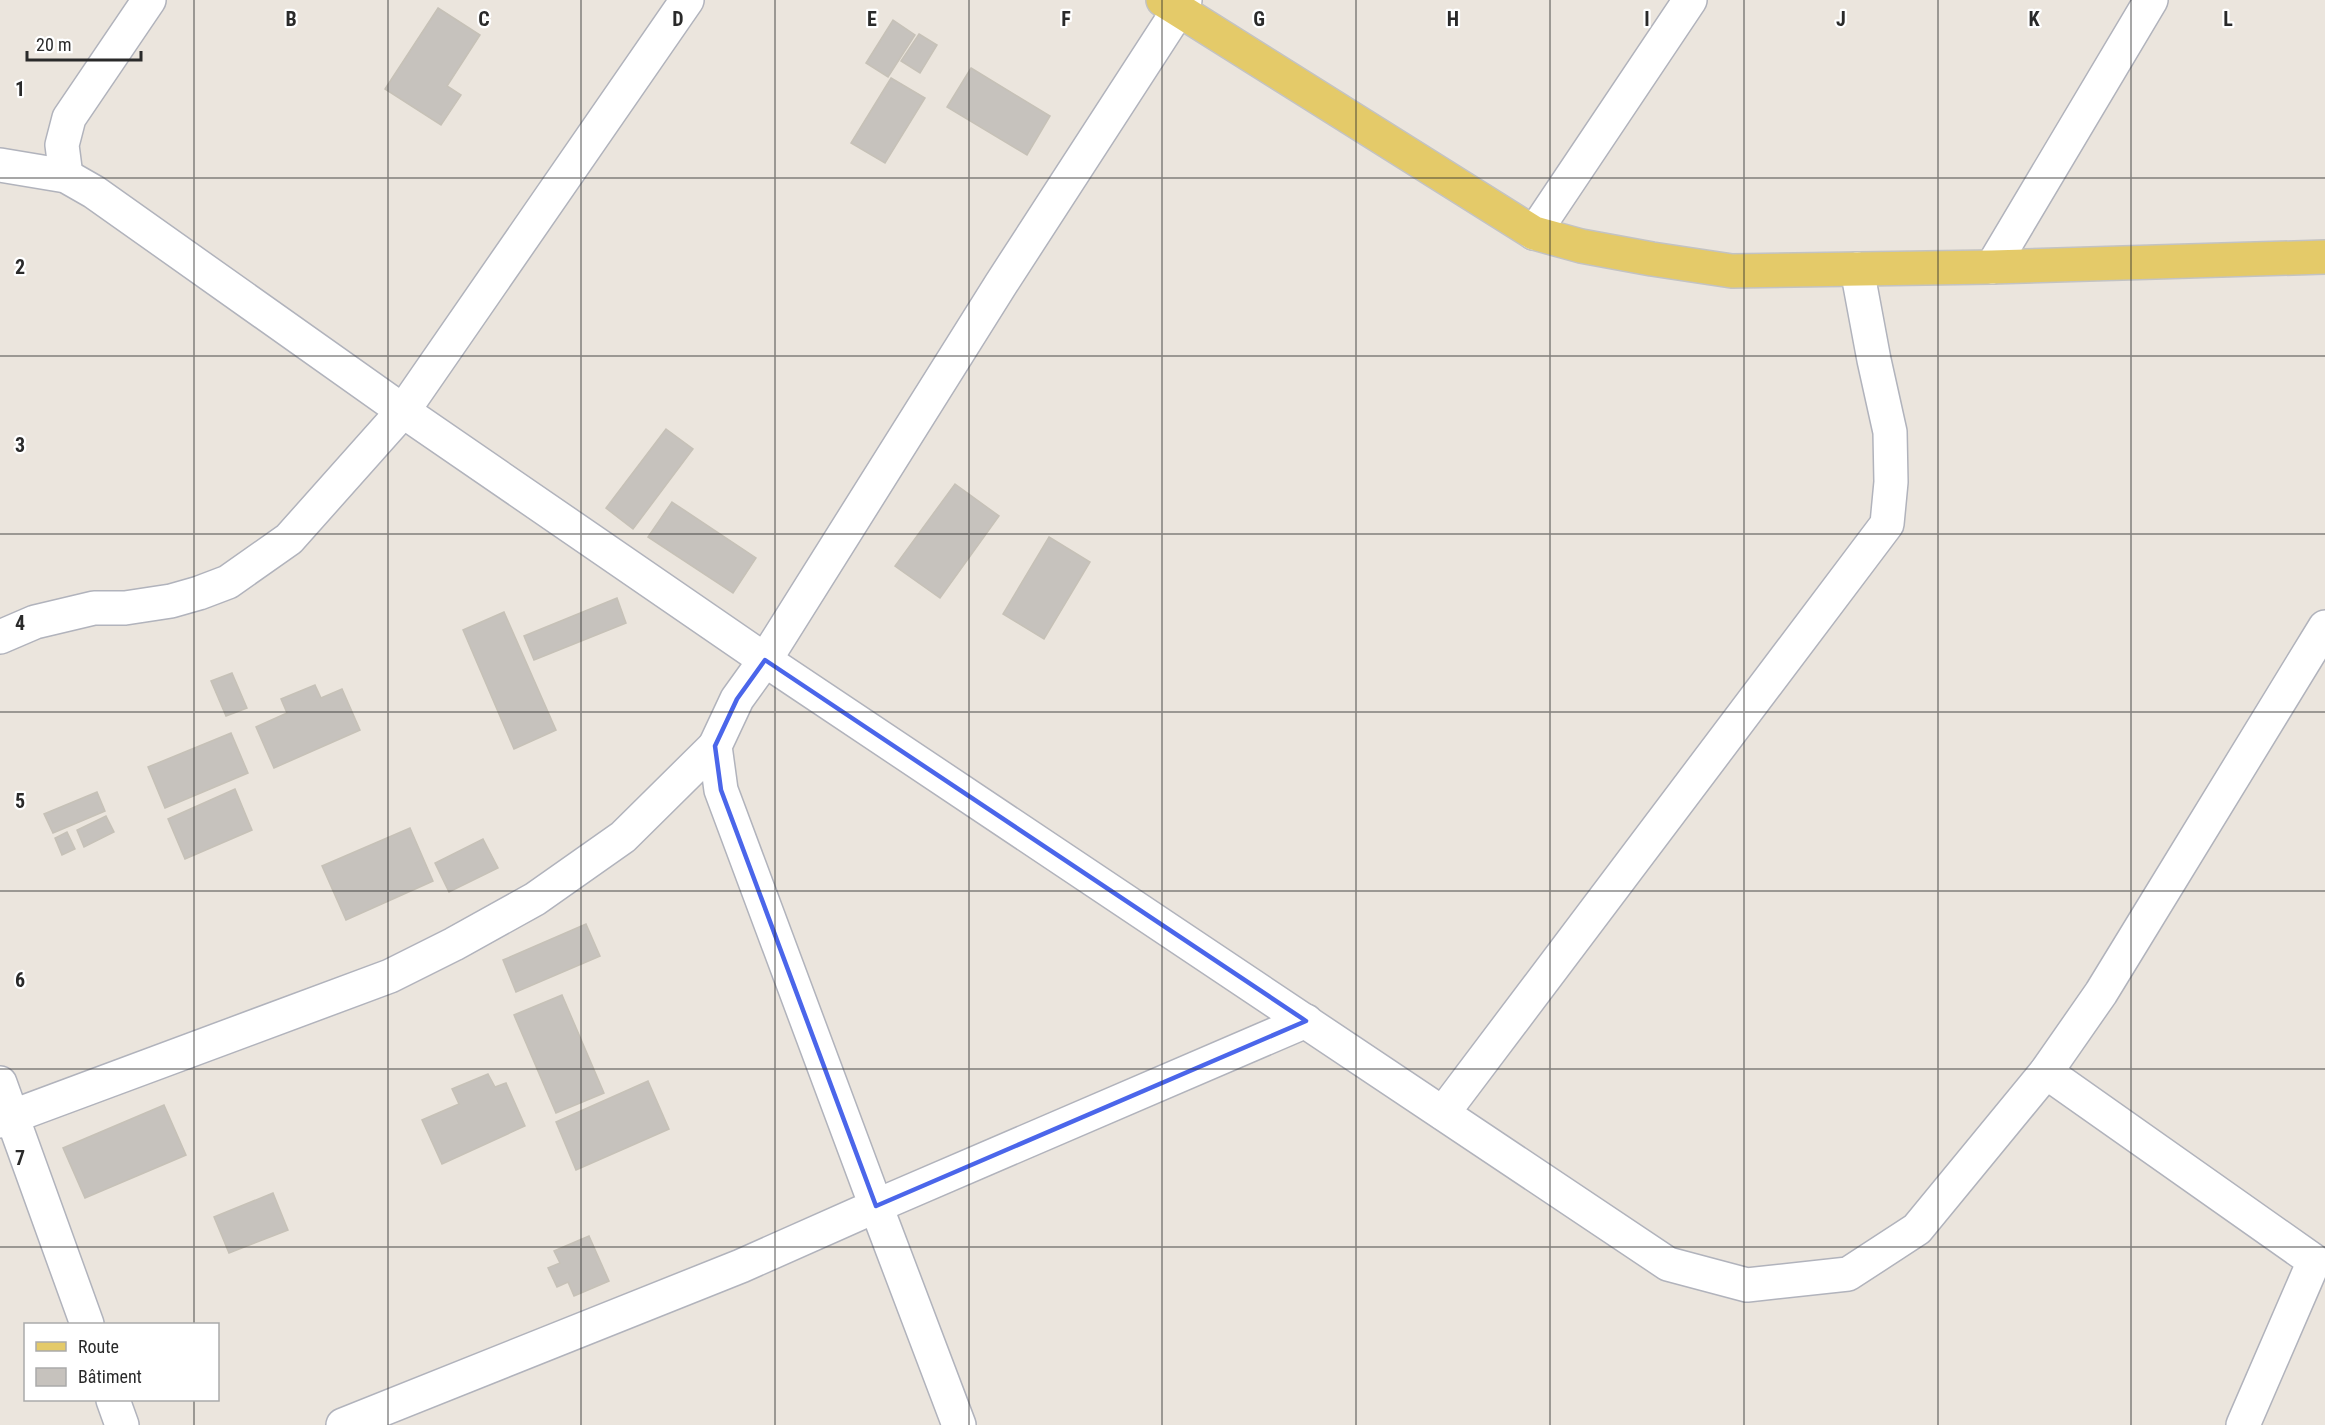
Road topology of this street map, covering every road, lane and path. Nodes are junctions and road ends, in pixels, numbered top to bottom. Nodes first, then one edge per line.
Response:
1 (149, 0) edge
2 (687, 0) edge
3 (1690, 0) edge
4 (2151, 0) edge
5 (1176, 3) edge
6 (0, 165) edge
7 (66, 176) junction
8 (1534, 232) junction
9 (2325, 257) edge
10 (1992, 267) junction
11 (1857, 269) junction
12 (403, 411) junction
13 (2325, 627) edge
14 (0, 637) edge
15 (765, 660) junction
16 (715, 746) junction
17 (1306, 1021) junction
18 (2046, 1072) junction
19 (0, 1083) edge
20 (1443, 1113) junction
21 (7, 1118) edge
22 (876, 1206) junction
23 (87, 1323) edge
24 (113, 1401) edge
25 (122, 1425) edge
26 (344, 1425) edge
27 (959, 1425) edge
28 (2243, 1425) edge

1 - 7 street
2 - 12 street
3 - 8 street
4 - 10 street
5 - 8 main road
5 - 15 street
6 - 7 street
7 - 12 street
8 - 11 main road
9 - 10 main road
10 - 11 main road
11 - 20 street
12 - 14 street
12 - 15 street
13 - 18 street
15 - 16 street
15 - 17 street
16 - 21 street
16 - 22 street
17 - 20 street
17 - 22 street
18 - 20 street
18 - 28 street
19 - 21 street
21 - 23 street
22 - 26 street
22 - 27 street
24 - 25 street

